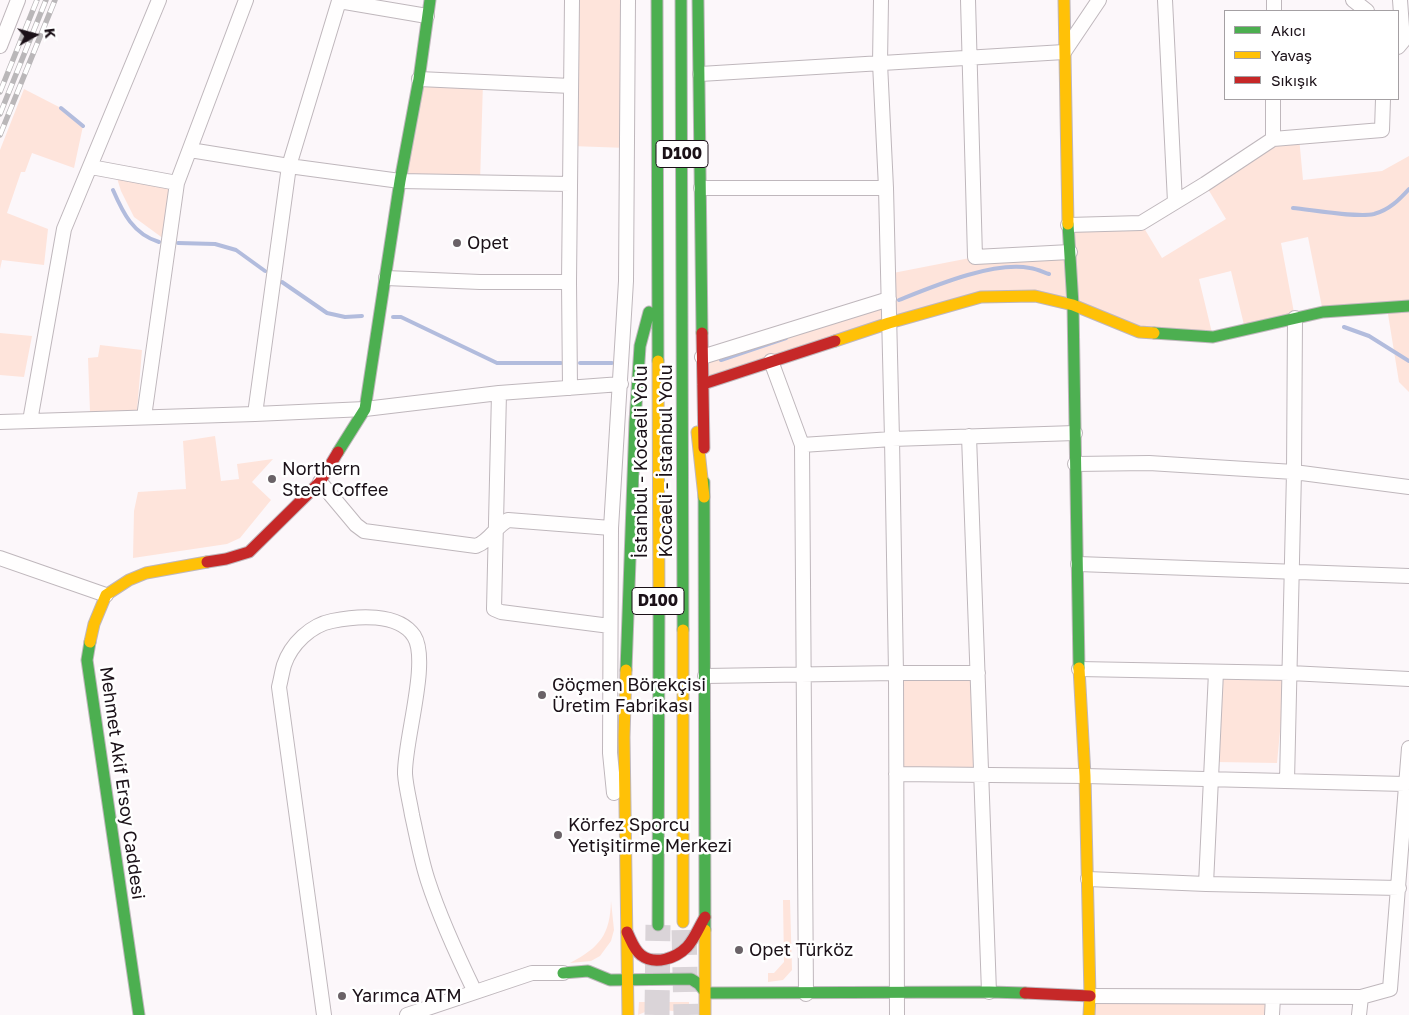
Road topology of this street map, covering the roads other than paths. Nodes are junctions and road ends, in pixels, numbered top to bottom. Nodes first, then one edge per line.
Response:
1 (18, 0) edge
2 (159, 0) edge
3 (246, 0) edge
4 (430, 0) edge
5 (572, 0) edge
6 (628, 0) edge
7 (657, 0) edge
8 (681, 0) edge
9 (698, 0) edge
10 (881, 0) edge
11 (968, 0) edge
12 (1064, 0) edge
13 (1099, 0) edge
14 (1165, 0) edge
15 (1353, 0) edge
16 (1400, 0) edge
17 (1366, 10) edge
18 (427, 16) junction
19 (1402, 42) edge
20 (0, 46) edge
21 (1064, 52) junction
22 (969, 57) junction
23 (880, 63) junction
24 (700, 74) junction
25 (419, 79) junction
26 (571, 86) junction
27 (1273, 100) edge
28 (1383, 100) edge
29 (1273, 139) junction
30 (190, 150) junction
31 (289, 166) junction
32 (91, 167) junction
33 (400, 181) junction
34 (177, 183) junction
35 (570, 184) junction
36 (701, 188) junction
37 (886, 188) junction
38 (1175, 202) junction
39 (1068, 225) junction
40 (1070, 252) junction
41 (386, 278) junction
42 (657, 278) junction
43 (569, 282) junction
44 (889, 299) junction
45 (1073, 305) junction
46 (1409, 306) edge
47 (683, 308) junction
48 (1295, 318) junction
49 (889, 323) junction
50 (702, 357) junction
51 (771, 361) junction
52 (621, 384) junction
53 (703, 384) junction
54 (570, 388) junction
55 (499, 393) junction
56 (365, 409) junction
57 (255, 414) junction
58 (144, 418) junction
59 (30, 421) junction
60 (0, 422) edge
61 (1074, 433) junction
62 (969, 436) junction
63 (892, 439) junction
64 (802, 445) junction
65 (1076, 464) junction
66 (1294, 472) junction
67 (320, 482) junction
68 (1409, 487) edge
69 (704, 497) junction
70 (611, 528) junction
71 (496, 530) junction
72 (0, 558) edge
73 (1078, 564) junction
74 (1292, 573) junction
75 (1409, 576) edge
76 (106, 595) junction
77 (610, 626) junction
78 (1079, 669) junction
79 (1216, 672) junction
80 (896, 673) junction
81 (1290, 673) junction
82 (978, 674) junction
83 (804, 675) junction
84 (705, 676) junction
85 (1409, 679) edge
86 (1409, 748) edge
87 (896, 774) junction
88 (981, 776) junction
89 (1085, 776) junction
90 (1212, 779) junction
91 (1287, 781) junction
92 (1405, 784) junction
93 (1088, 879) junction
94 (627, 884) junction
95 (1206, 884) junction
96 (1399, 888) junction
97 (705, 917) junction
98 (684, 922) tunnel mouth
99 (658, 925) tunnel mouth
100 (627, 932) junction
101 (617, 951) dead end
102 (604, 965) dead end
103 (588, 971) junction
104 (563, 973) junction
105 (628, 981) junction
106 (599, 988) dead end
107 (475, 992) junction
108 (989, 992) junction
109 (642, 993) dead end
110 (690, 993) dead end
111 (706, 993) junction
112 (897, 993) junction
113 (806, 994) junction
114 (1090, 996) junction
115 (1274, 997) junction
116 (1361, 997) junction
117 (620, 1001) edge
118 (138, 1015) edge
119 (324, 1015) edge
120 (407, 1015) edge
121 (628, 1015) edge
122 (705, 1015) edge
123 (897, 1015) edge
124 (1088, 1015) edge
125 (1272, 1015) edge
126 (1359, 1015) edge

1 - 20 street
2 - 32 street
3 - 30 street
4 - 18 main road
5 - 26 street
6 - 52 street
7 - 42 main road, İstanbul - Kocaeli Yolu / D100
8 - 47 main road, Kocaeli - İstanbul Yolu / D100
9 - 24 main road
10 - 23 street
11 - 22 street
12 - 21 main road
13 - 21 street
14 - 38 street
15 - 17 street
16 - 19 street
18 - 25 main road
18 - 31 street
21 - 22 street
21 - 39 main road
22 - 23 street
22 - 40 street
23 - 24 street
23 - 37 street
24 - 36 main road
25 - 26 street
25 - 33 main road
26 - 35 street
27 - 29 street
28 - 29 street
29 - 38 street
30 - 31 street
30 - 34 street
31 - 33 street
31 - 57 street
32 - 34 street
32 - 59 street
33 - 35 street
33 - 41 main road
34 - 58 street
35 - 43 street
36 - 37 street
36 - 50 main road
37 - 44 street
38 - 39 street
39 - 40 main road
40 - 45 main road
41 - 43 street
41 - 56 main road
42 - 94 main road
42 - 99 main road, İstanbul - Kocaeli Yolu / D100
43 - 54 street
44 - 49 street
44 - 50 street
45 - 48 main road
45 - 49 main road
45 - 61 main road
46 - 48 main road
47 - 69 main road
47 - 98 main road, Kocaeli - İstanbul Yolu / D100
48 - 66 street
49 - 51 main road
49 - 63 street
50 - 53 main road
51 - 53 main road
51 - 64 street
52 - 54 street
52 - 70 street
53 - 69 main road
54 - 55 street
55 - 56 street
55 - 71 street
56 - 57 street
56 - 67 main road
57 - 58 street
58 - 59 street
59 - 60 street
61 - 62 street
61 - 65 main road
62 - 63 street
62 - 82 street
63 - 64 street
63 - 80 street
64 - 83 street
65 - 66 street
65 - 73 main road
66 - 68 street
66 - 74 street
67 - 71 street
67 - 76 main road
69 - 84 main road
70 - 71 street
70 - 77 street
71 - 77 street
72 - 76 street
73 - 74 street
73 - 78 main road
74 - 75 street
74 - 81 street
76 - 118 main road, Mehmet Akif Ersoy Caddesi
77 - 94 street
78 - 79 street
78 - 89 main road
79 - 81 street
79 - 90 street
80 - 82 street
80 - 83 street
80 - 87 street
81 - 85 street
81 - 91 street
82 - 88 street
83 - 84 street
83 - 113 street
84 - 97 main road
86 - 92 street
87 - 88 street
87 - 112 street
88 - 89 street
88 - 108 street
89 - 90 street
89 - 93 main road
90 - 91 street
90 - 95 street
91 - 92 street
92 - 96 street
93 - 95 street
93 - 114 main road
94 - 100 main road
95 - 96 street
96 - 116 street
97 - 100 main road
97 - 111 main road
100 - 101 main road
100 - 105 main road
102 - 103 main road
103 - 104 main road
103 - 105 main road
104 - 106 main road
104 - 107 street
105 - 111 main road
105 - 117 main road
107 - 119 street
107 - 120 street
108 - 112 main road
108 - 114 main road
109 - 117 main road
110 - 111 main road
111 - 113 main road
111 - 122 main road
112 - 113 main road
112 - 123 street
114 - 115 street
114 - 124 main road
115 - 116 street
115 - 125 street
116 - 126 street
117 - 121 main road

